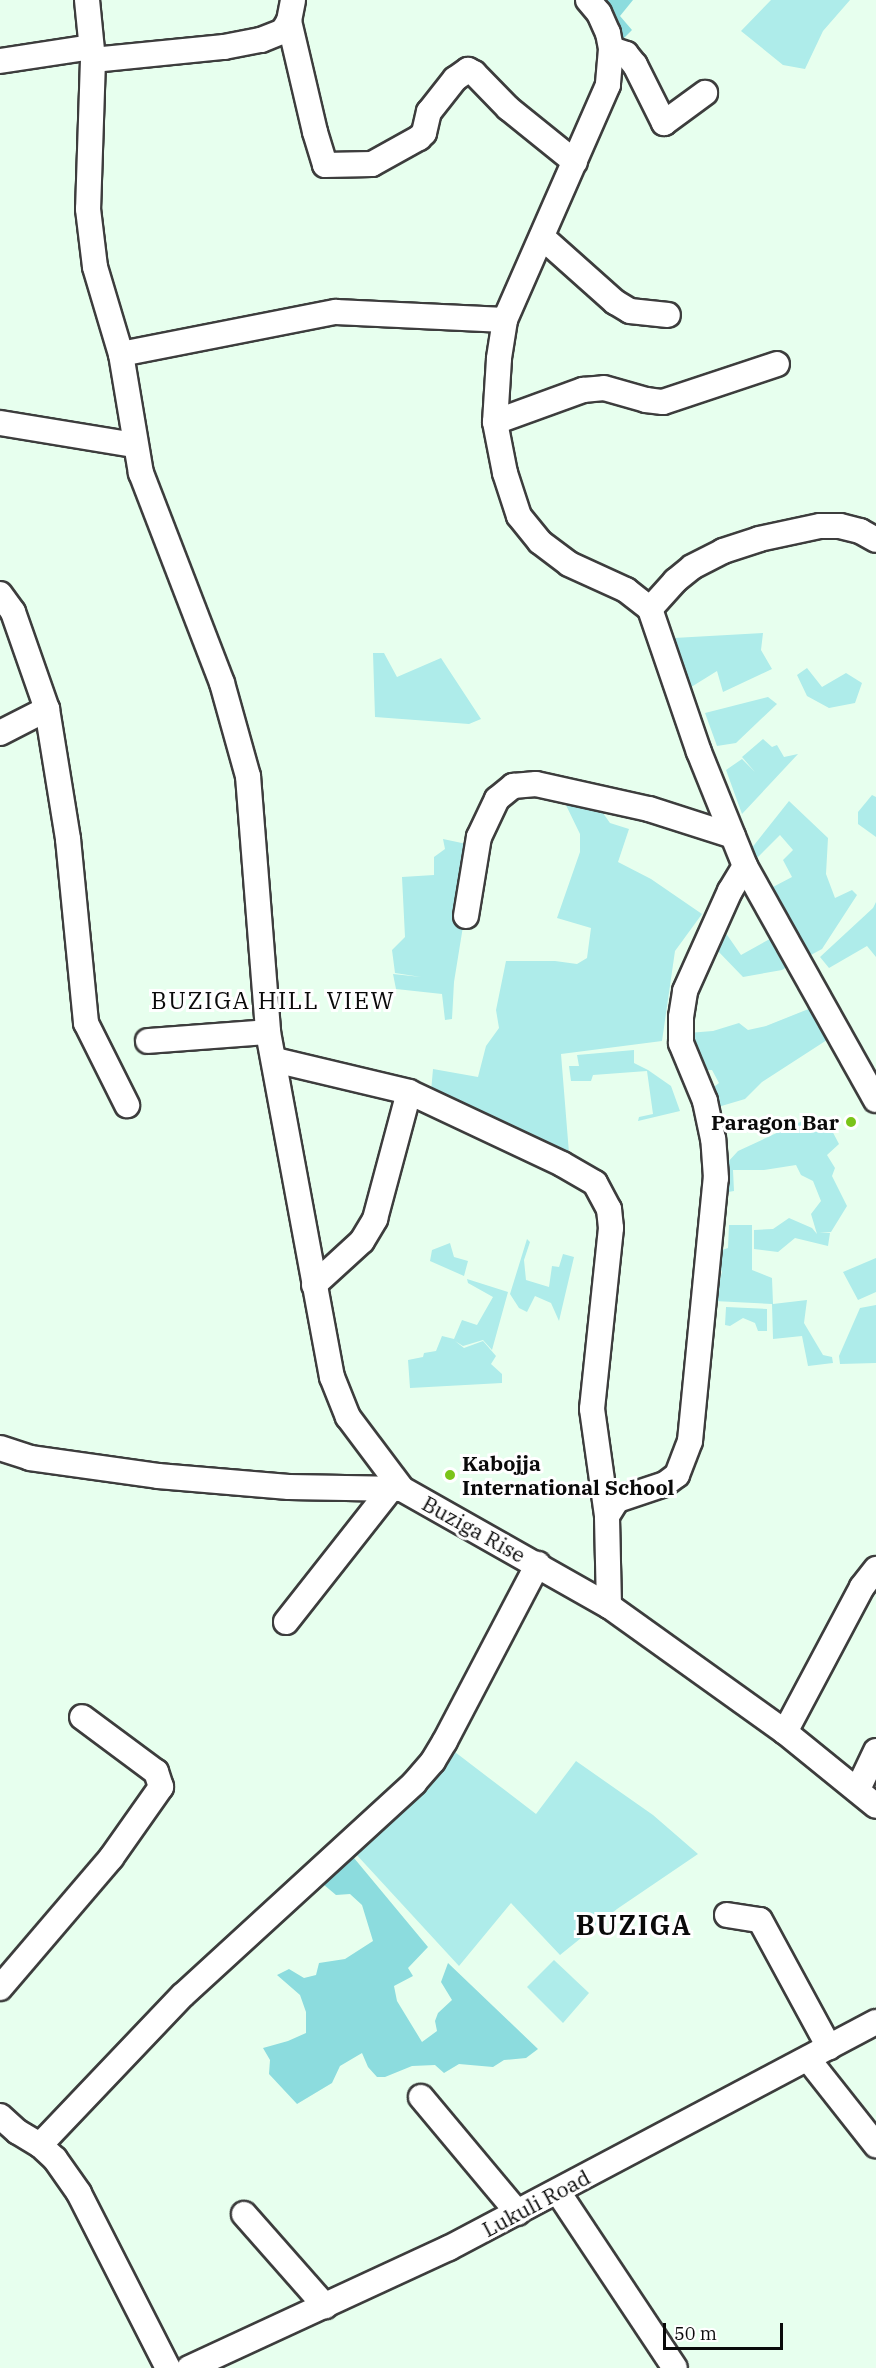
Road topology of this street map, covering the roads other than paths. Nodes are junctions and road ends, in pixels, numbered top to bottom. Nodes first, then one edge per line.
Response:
1 (87, 0) edge
2 (595, 2) edge
3 (291, 11) edge
4 (611, 50) junction
5 (92, 54) junction
6 (0, 61) edge
7 (705, 93) dead end
8 (575, 162) junction
9 (542, 237) junction
10 (668, 315) dead end
11 (505, 320) junction
12 (121, 354) junction
13 (777, 364) dead end
14 (495, 422) junction
15 (0, 423) edge
16 (135, 445) junction
17 (876, 540) edge
18 (0, 594) edge
19 (650, 609) junction
20 (47, 709) junction
21 (0, 733) edge
22 (733, 836) junction
23 (745, 866) junction
24 (466, 916) dead end
25 (268, 1032) junction
26 (148, 1041) dead end
27 (275, 1060) junction
28 (869, 1070) edge
29 (409, 1092) junction
30 (876, 1100) edge
31 (127, 1105) dead end
32 (314, 1285) junction
33 (0, 1448) edge
34 (396, 1490) junction
35 (607, 1516) junction
36 (538, 1564) junction
37 (876, 1569) edge
38 (609, 1606) junction
39 (286, 1622) dead end
40 (82, 1717) dead end
41 (785, 1732) junction
42 (876, 1751) edge
43 (858, 1789) junction
44 (876, 1806) edge
45 (727, 1915) dead end
46 (0, 1988) edge
47 (876, 2022) edge
48 (829, 2047) junction
49 (808, 2059) junction
50 (421, 2097) dead end
51 (0, 2116) edge
52 (40, 2145) junction
53 (876, 2145) edge
54 (558, 2192) junction
55 (518, 2213) junction
56 (244, 2214) dead end
57 (325, 2306) junction
58 (168, 2368) edge
59 (189, 2368) edge
60 (675, 2368) edge

1 - 5 street
2 - 4 street
3 - 5 street
3 - 8 street
4 - 7 street
4 - 8 street
5 - 6 street
5 - 12 street
8 - 9 street
9 - 10 street
9 - 11 street
11 - 12 street
11 - 14 street
12 - 16 street
13 - 14 street
14 - 19 street
15 - 16 street
16 - 25 street
17 - 19 street
18 - 20 street
19 - 22 street
20 - 21 street
20 - 31 street
22 - 23 street
22 - 24 street
23 - 28 street
23 - 35 street
25 - 26 street
25 - 27 street
27 - 29 street
27 - 32 street
28 - 30 street
29 - 32 street
29 - 35 street
32 - 34 street
33 - 34 street, Buziga Rise
34 - 36 street, Buziga Rise
34 - 39 street
35 - 38 street
36 - 38 street, Buziga Rise
36 - 52 street
37 - 41 street
38 - 41 street, Buziga Rise
40 - 46 street
41 - 43 street, Buziga Rise
42 - 43 street
43 - 44 street, Buziga Rise
45 - 48 street
47 - 48 street, Lukuli Road
48 - 49 street, Lukuli Road
49 - 53 street
49 - 54 street, Lukuli Road
50 - 55 street
51 - 52 street
52 - 58 street
54 - 55 street, Lukuli Road
54 - 60 street
55 - 57 street, Lukuli Road
56 - 57 street
57 - 59 street, Lukuli Road

